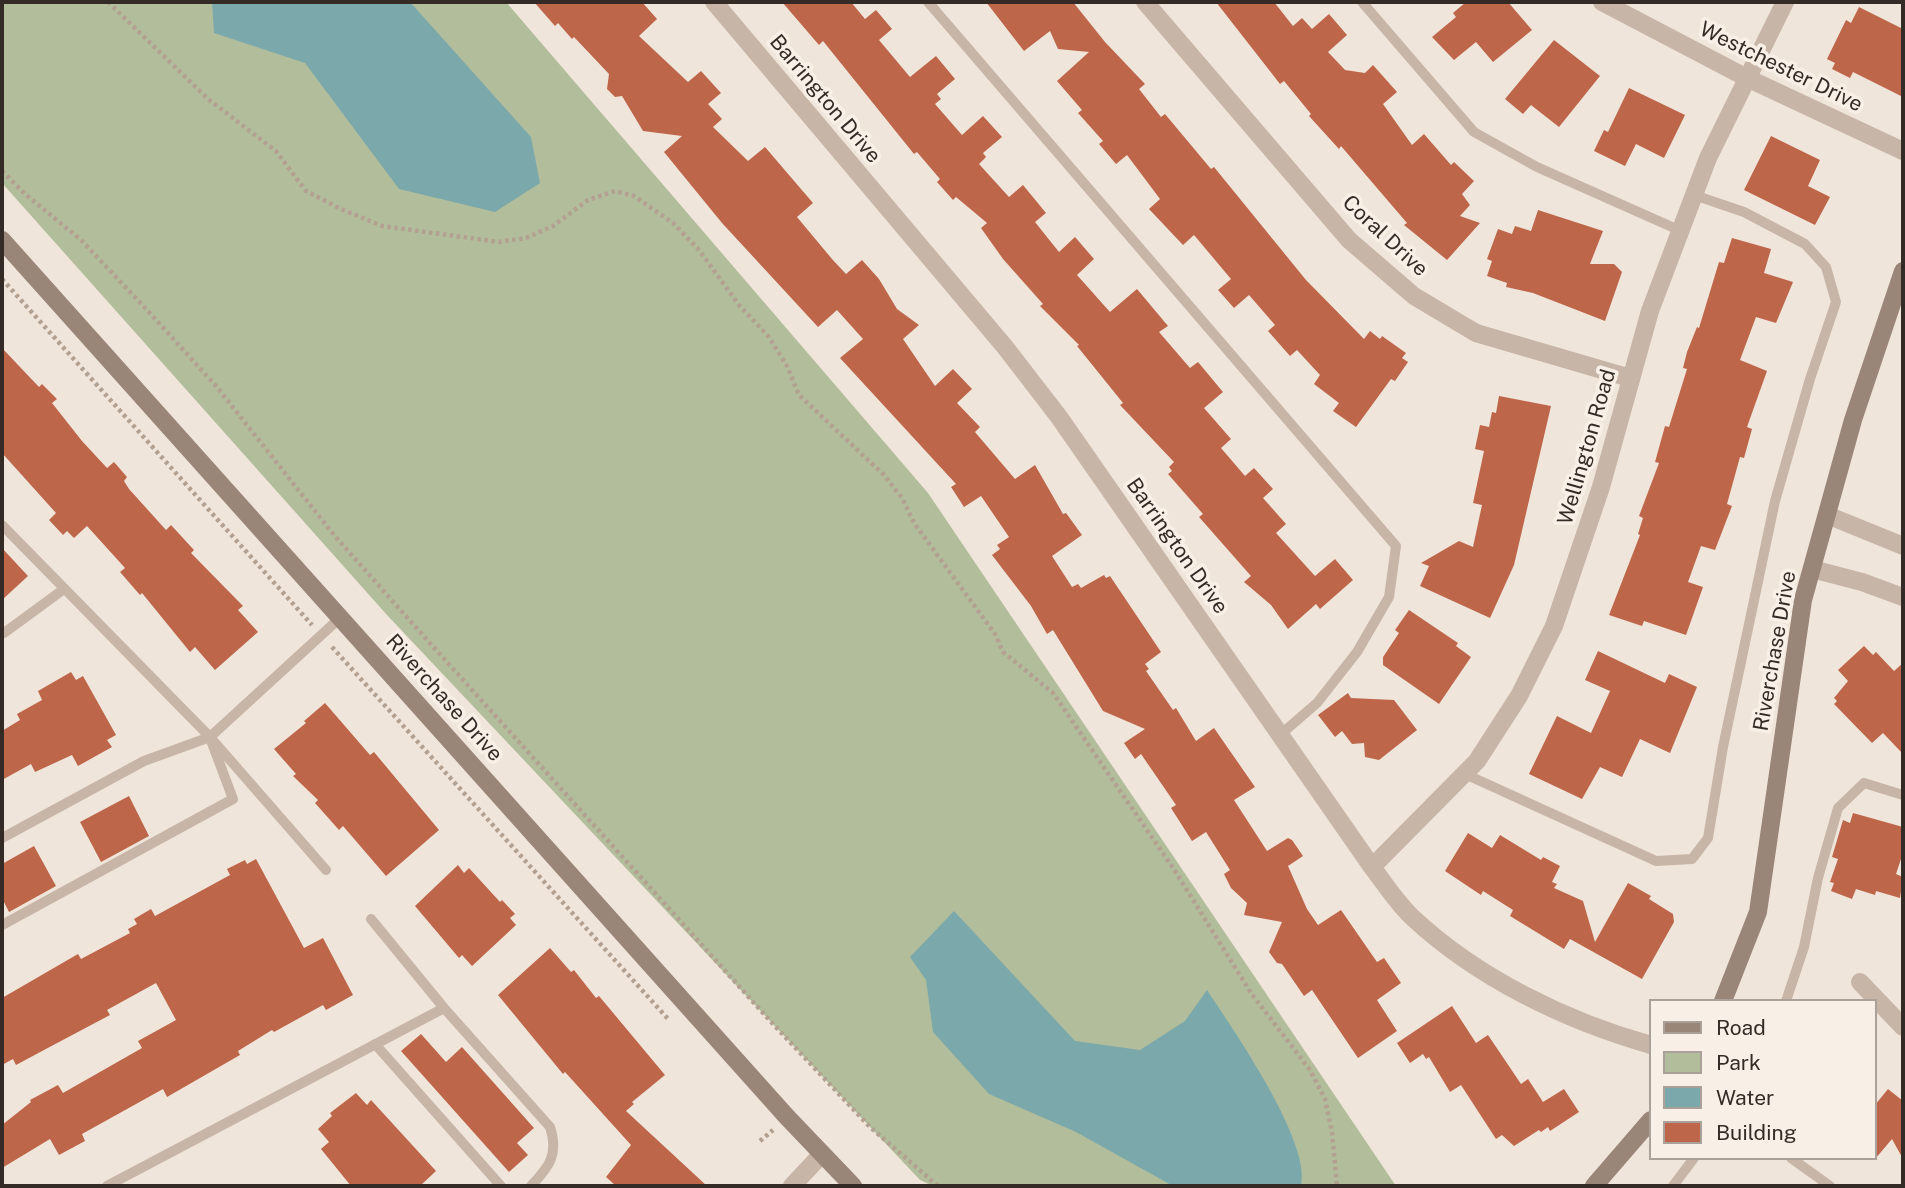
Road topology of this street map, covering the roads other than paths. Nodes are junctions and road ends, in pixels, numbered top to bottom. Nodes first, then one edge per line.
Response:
1 (714, 2) edge
2 (928, 2) edge
3 (1145, 2) edge
4 (1362, 2) edge
5 (1602, 2) edge
6 (1785, 2) edge
7 (1746, 78) junction
8 (1903, 151) edge
9 (1694, 195) junction
10 (1681, 231) junction
11 (2, 240) edge
12 (1903, 271) edge
13 (1630, 378) junction
14 (1827, 515) junction
15 (2, 525) edge
16 (1903, 547) edge
17 (1812, 569) junction
18 (64, 589) junction
19 (1903, 597) edge
20 (341, 617) junction
21 (2, 631) edge
22 (1280, 736) junction
23 (210, 737) junction
24 (1465, 774) junction
25 (1903, 795) edge
26 (2, 838) edge
27 (1372, 867) junction
28 (326, 870) dead end
29 (371, 919) dead end
30 (2, 925) edge
31 (1860, 982) dead end
32 (1724, 999) edge
33 (1787, 999) edge
34 (1876, 999) edge
35 (1877, 1000) edge
36 (444, 1008) junction
37 (1903, 1027) edge
38 (375, 1044) junction
39 (1650, 1045) edge
40 (1650, 1122) edge
41 (822, 1154) junction
42 (1692, 1160) edge
43 (1794, 1160) edge
44 (107, 1186) edge
45 (501, 1186) edge
46 (531, 1186) edge
47 (792, 1186) edge
48 (853, 1186) edge
49 (1594, 1186) edge
50 (1672, 1186) edge
51 (1830, 1186) edge

1 - 22 street, Barrington Drive
2 - 22 lane
3 - 13 street, Coral Drive
4 - 10 lane
5 - 7 street, Westchester Drive
6 - 7 street, Wellington Road
7 - 8 street, Westchester Drive
7 - 9 street, Wellington Road
9 - 10 street, Wellington Road
9 - 24 lane
10 - 13 street, Wellington Road
11 - 20 street, Riverchase Drive
12 - 14 street, Riverchase Drive
13 - 24 street, Wellington Road
14 - 16 street
14 - 17 street, Riverchase Drive
15 - 18 lane
17 - 19 street
17 - 32 street, Riverchase Drive
18 - 21 lane
18 - 23 lane
20 - 23 lane
20 - 41 street, Riverchase Drive
22 - 27 street, Barrington Drive
23 - 26 lane
23 - 28 lane
23 - 30 lane
24 - 27 street, Wellington Road
25 - 33 lane
27 - 39 street, Barrington Drive
29 - 36 lane
31 - 34 street
35 - 37 street
36 - 38 lane
36 - 46 lane
38 - 44 lane
38 - 45 lane
40 - 49 street
41 - 47 street
41 - 48 street, Riverchase Drive
42 - 50 lane
43 - 51 lane

